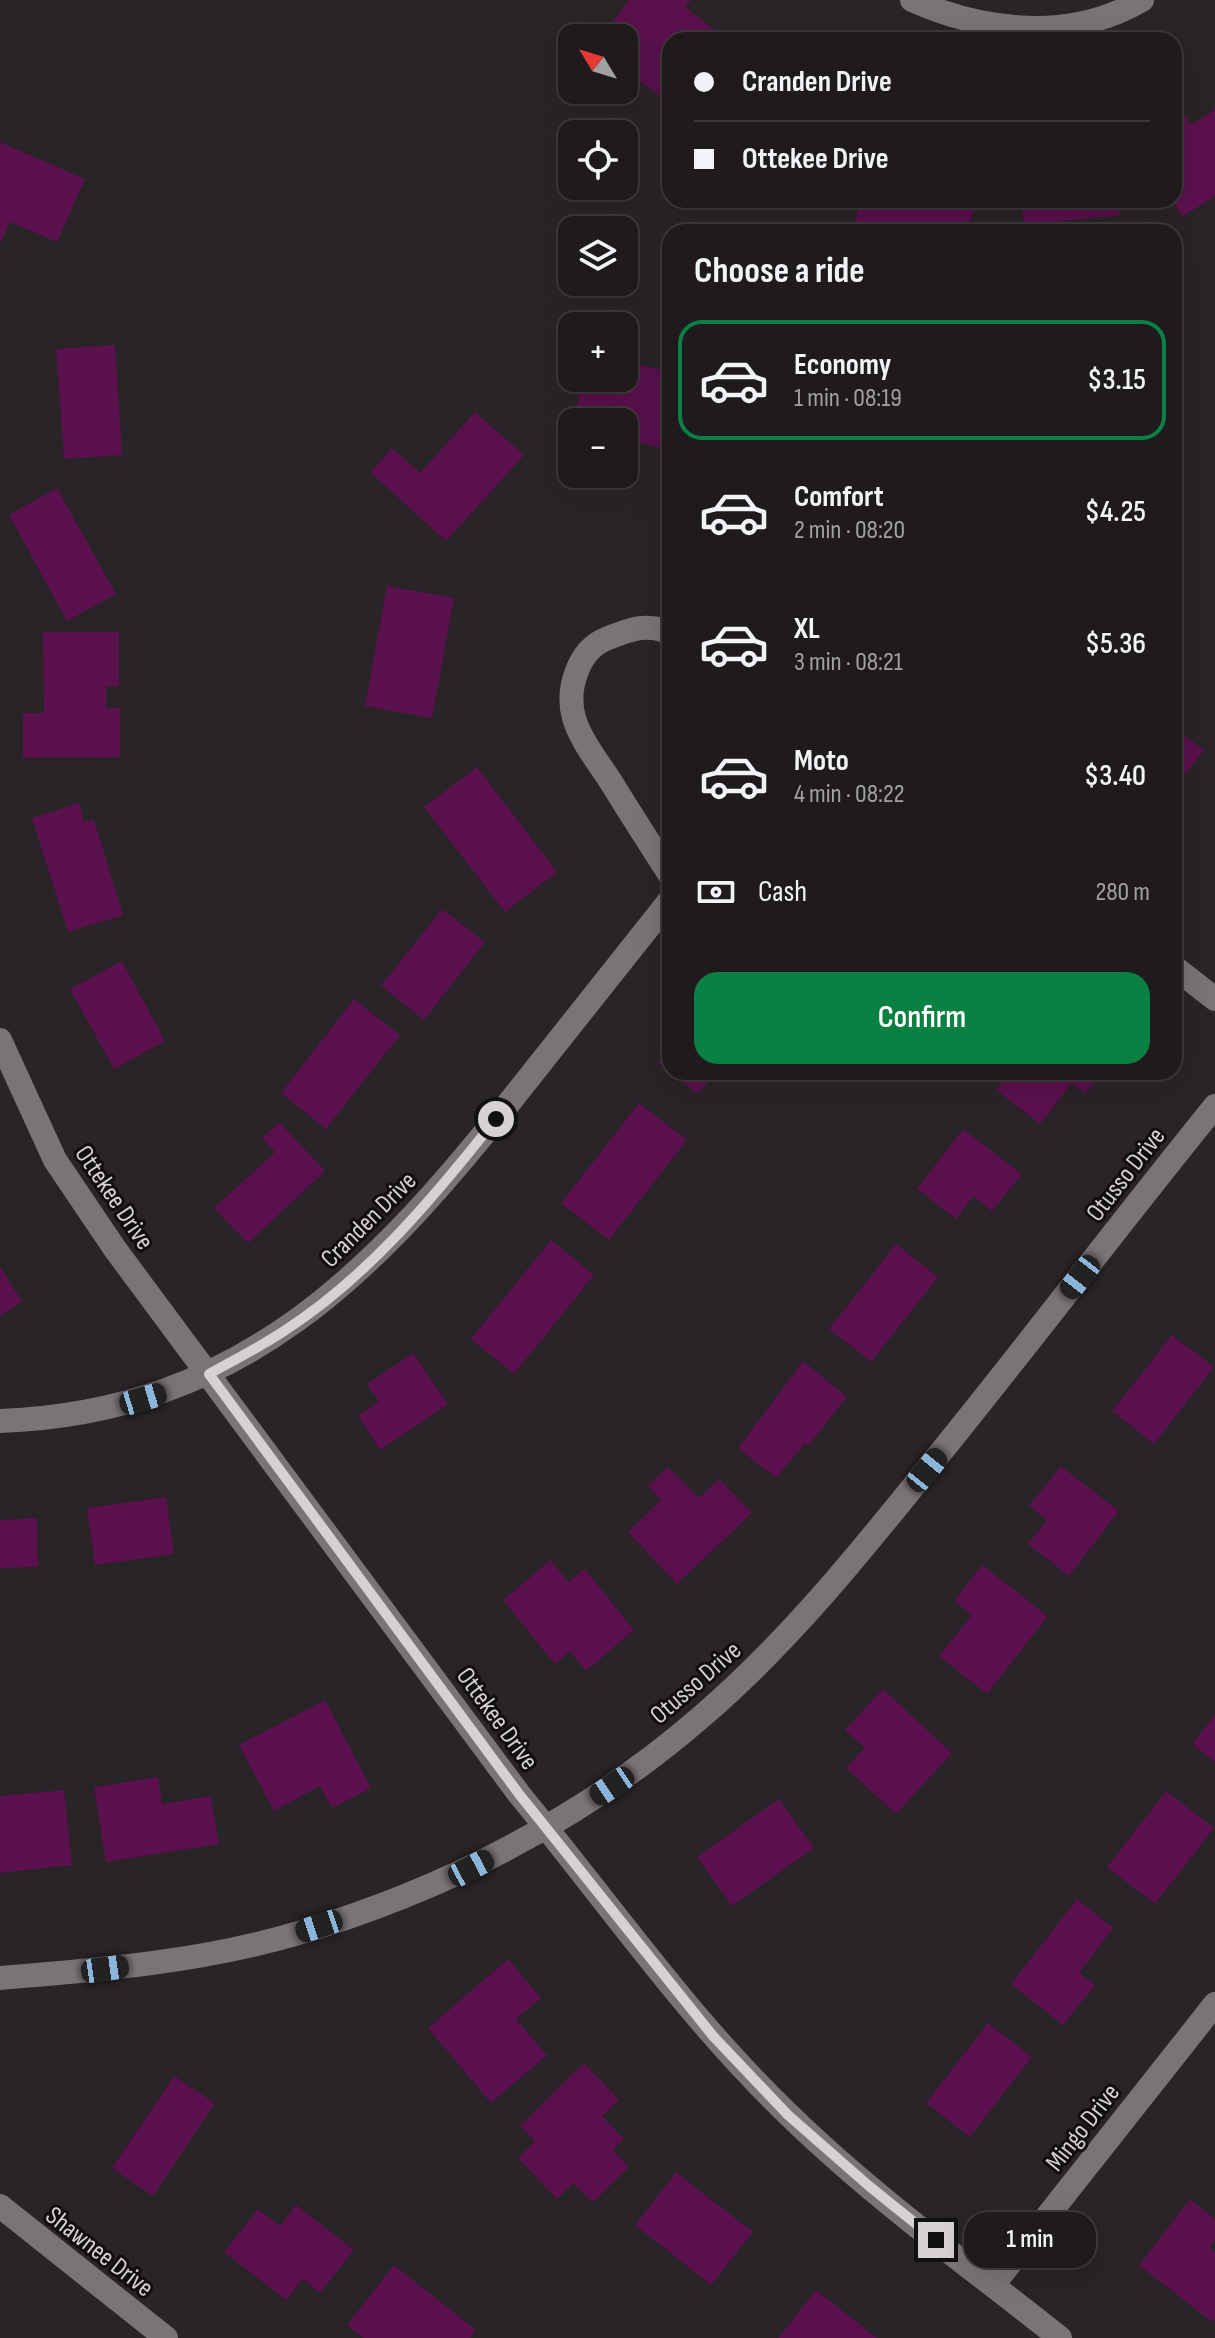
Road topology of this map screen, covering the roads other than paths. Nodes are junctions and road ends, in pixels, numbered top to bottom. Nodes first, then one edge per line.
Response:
1 (912, 0) edge
2 (1142, 0) edge
3 (662, 629) edge
4 (662, 862) edge
5 (662, 910) edge
6 (1182, 973) edge
7 (1215, 999) edge
8 (0, 1040) edge
9 (1215, 1106) edge
10 (209, 1374) junction
11 (0, 1421) edge
12 (546, 1827) junction
13 (0, 1978) edge
14 (1215, 2004) edge
15 (0, 2206) edge
16 (993, 2285) junction
17 (166, 2338) edge
18 (1060, 2338) edge

1 - 2 street
3 - 4 street
5 - 10 street, Cranden Drive
6 - 7 street
8 - 10 street, Ottekee Drive
9 - 12 street, Otusso Drive
10 - 11 street, Cranden Drive
10 - 12 street, Ottekee Drive
12 - 13 street, Otusso Drive
12 - 16 street, Ottekee Drive
14 - 16 street, Mingo Drive
15 - 17 street, Shawnee Drive
16 - 18 street, Ottekee Drive

